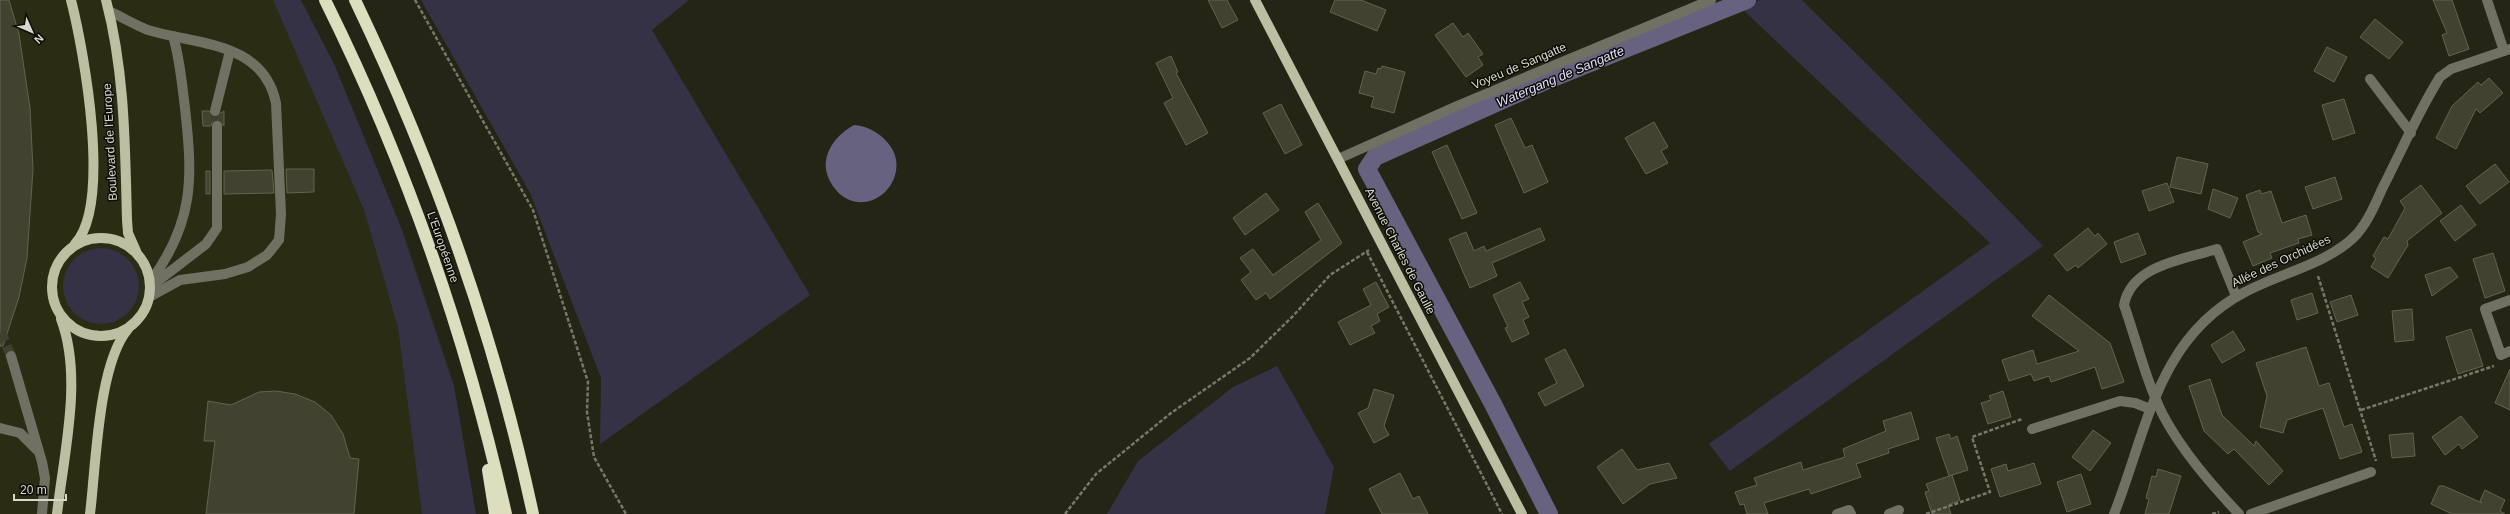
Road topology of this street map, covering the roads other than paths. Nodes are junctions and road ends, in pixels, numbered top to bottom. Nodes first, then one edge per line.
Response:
1 (71, 0) edge
2 (106, 0) edge
3 (325, 0) edge
4 (355, 0) edge
5 (1255, 0) edge
6 (1711, 0) edge
7 (2487, 0) edge
8 (109, 11) junction
9 (173, 36) junction
10 (2507, 50) edge
11 (230, 51) junction
12 (2370, 79) dead end
13 (215, 111) tunnel mouth
14 (217, 126) tunnel mouth
15 (2411, 133) junction
16 (1338, 159) junction
17 (72, 247) junction
18 (140, 257) junction
19 (149, 289) junction
20 (2236, 296) junction
21 (2510, 300) edge
22 (58, 311) junction
23 (130, 326) junction
24 (2505, 353) edge
25 (11, 356) tunnel mouth
26 (2155, 397) junction
27 (477, 398) junction
28 (2150, 409) junction
29 (0, 428) edge
30 (2032, 429) road end
31 (39, 453) junction
32 (2371, 472) road end
33 (1899, 510) dead end
34 (42, 514) edge
35 (57, 514) edge
36 (90, 514) edge
37 (495, 514) edge
38 (506, 514) edge
39 (533, 514) edge
40 (1522, 514) edge
41 (1837, 514) edge
42 (1851, 514) edge
43 (1890, 514) edge
44 (2114, 514) edge
45 (2239, 514) edge
46 (2251, 514) edge

1 - 17 main road, Boulevard de l'Europe
2 - 8 main road, Boulevard de l'Europe
3 - 27 highway, L'Européenne
4 - 39 highway, L'Européenne
5 - 16 main road, Avenue Charles de Gaulle
6 - 16 street, Voyeu de Sangatte
7 - 10 street
8 - 9 street
8 - 18 main road, Boulevard de l'Europe
9 - 11 street
9 - 19 street
10 - 15 street, Allée des Orchidées
11 - 13 street
11 - 19 street
12 - 15 street
14 - 19 street
15 - 20 street, Allée des Orchidées
16 - 40 main road, Avenue Charles de Gaulle
17 - 18 main road
17 - 22 main road
18 - 19 main road
19 - 23 main road
20 - 26 street, Allée des Orchidées
20 - 26 street
21 - 24 street
22 - 23 main road
22 - 35 main road
23 - 36 main road
25 - 31 street
26 - 28 street, Allée des Orchidées
26 - 45 street
27 - 37 highway
27 - 38 highway, L'Européenne
28 - 30 street
28 - 44 street, Allée des Orchidées
29 - 31 street
31 - 34 street
32 - 46 street
33 - 43 street
41 - 42 street

